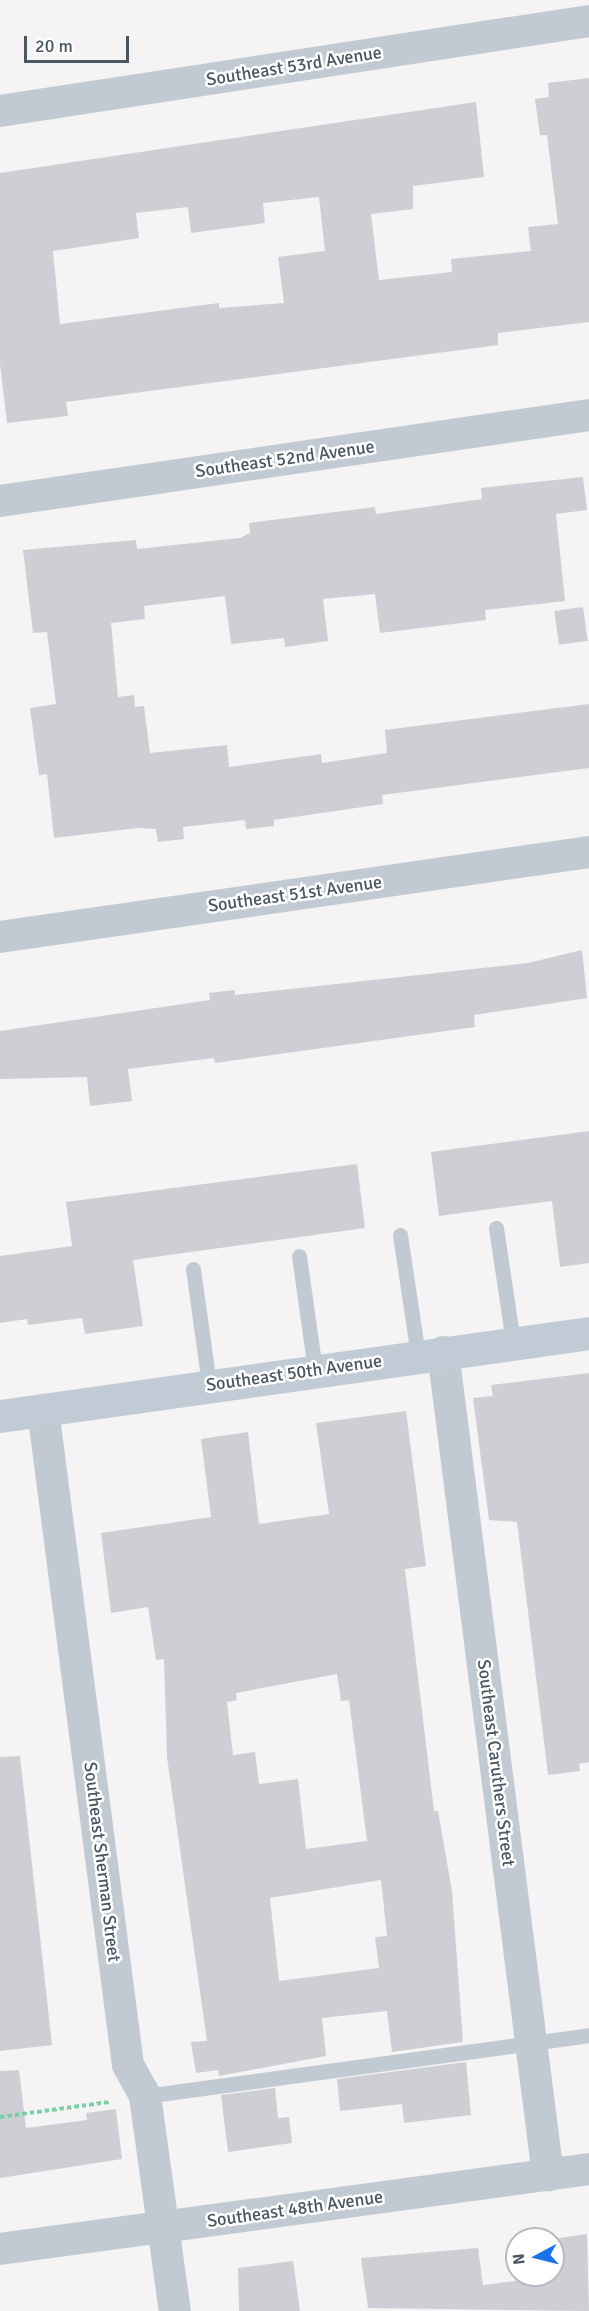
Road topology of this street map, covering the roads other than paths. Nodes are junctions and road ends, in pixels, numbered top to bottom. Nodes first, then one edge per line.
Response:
1 (589, 21) edge
2 (0, 111) edge
3 (582, 412) edge
4 (0, 501) edge
5 (589, 852) edge
6 (0, 935) edge
7 (496, 1228) dead end
8 (400, 1235) dead end
9 (299, 1256) dead end
10 (194, 1269) dead end
11 (589, 1333) edge
12 (513, 1342) junction
13 (430, 1354) junction
14 (315, 1370) junction
15 (209, 1385) junction
16 (43, 1410) junction
17 (0, 1416) edge
18 (589, 2036) edge
19 (533, 2042) junction
20 (145, 2096) junction
21 (589, 2169) edge
22 (548, 2175) junction
23 (164, 2227) junction
24 (0, 2248) edge
25 (175, 2311) edge

1 - 2 street, Southeast 53rd Avenue
3 - 4 street, Southeast 52nd Avenue
5 - 6 street, Southeast 51st Avenue
7 - 12 lane
8 - 13 lane
9 - 14 lane
10 - 15 lane
11 - 12 main road, Southeast 50th Avenue
12 - 13 main road, Southeast 50th Avenue
13 - 14 main road, Southeast 50th Avenue
13 - 19 street, Southeast Caruthers Street
14 - 15 main road, Southeast 50th Avenue
15 - 16 main road, Southeast 50th Avenue
16 - 17 main road, Southeast 50th Avenue
16 - 20 street, Southeast Sherman Street
18 - 19 lane
19 - 20 lane
19 - 22 street, Southeast Caruthers Street
20 - 23 street, Southeast Sherman Street
21 - 22 street, Southeast 48th Avenue
22 - 23 street, Southeast 48th Avenue
23 - 24 street, Southeast 48th Avenue
23 - 25 street, Southeast Sherman Street

